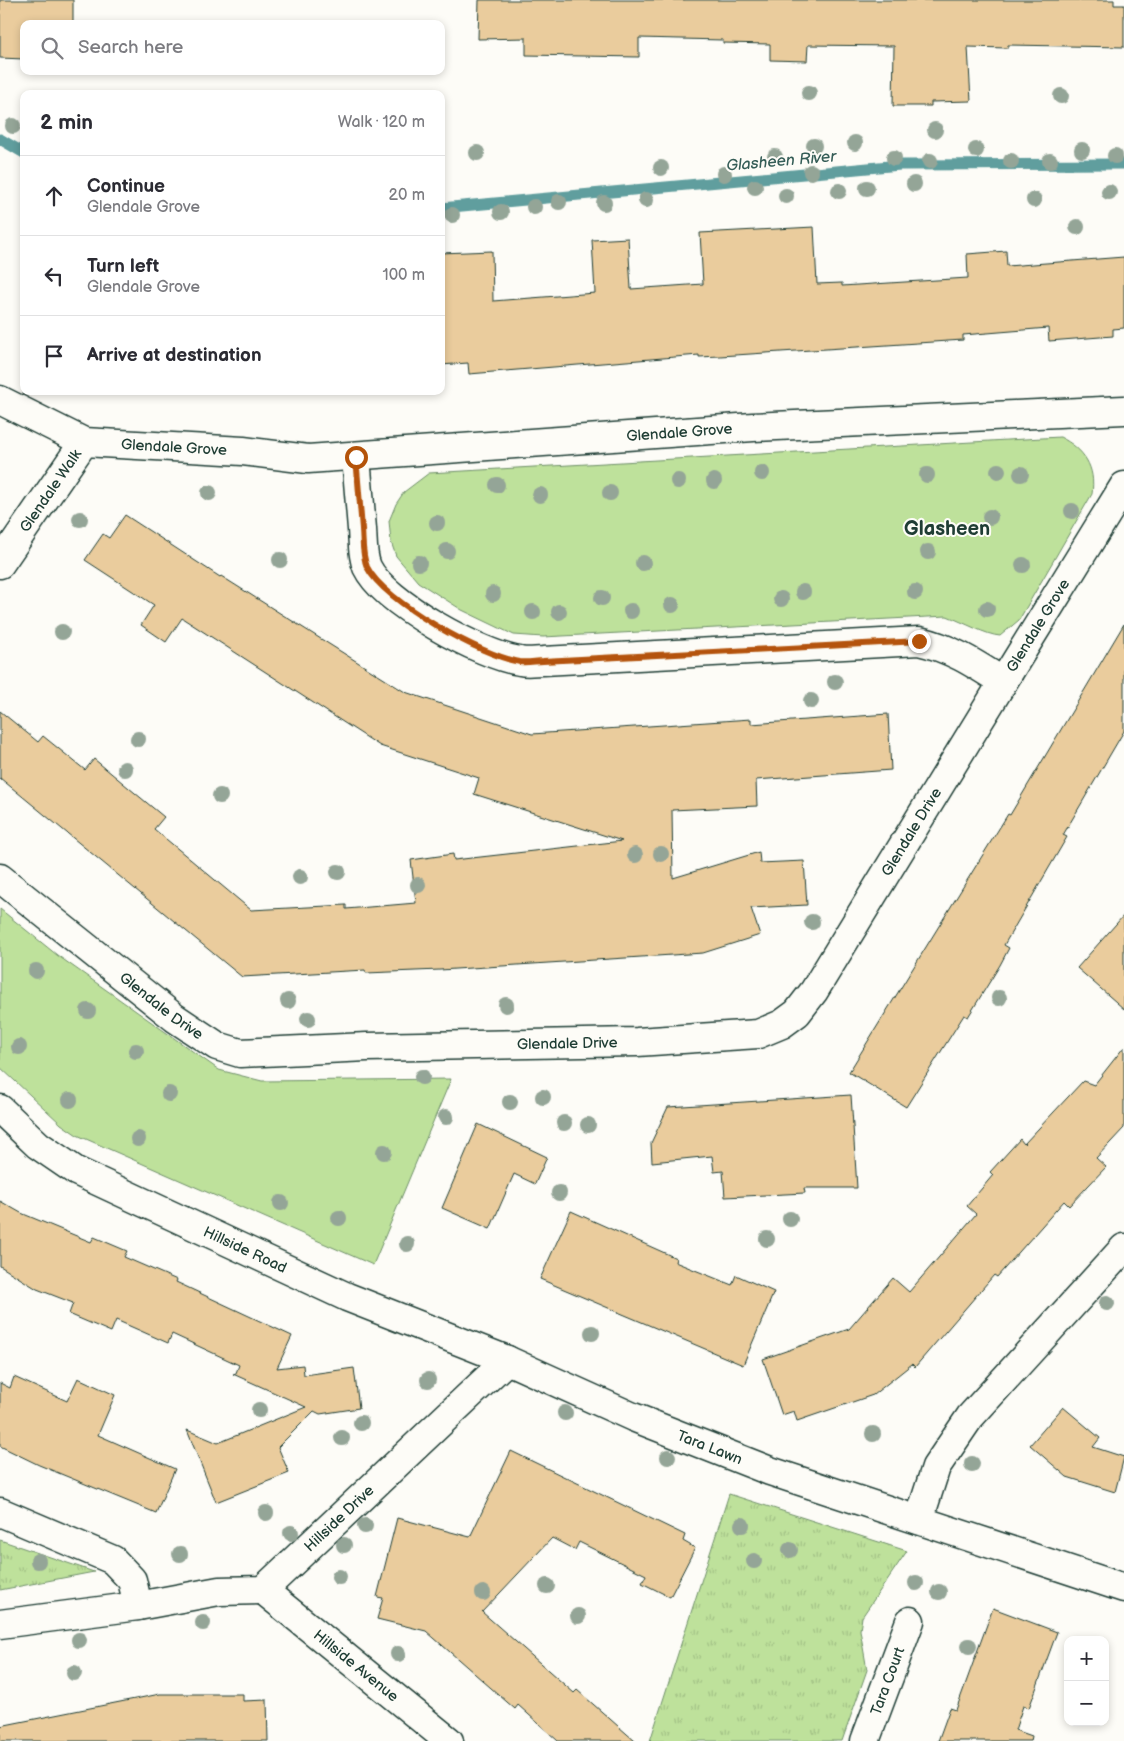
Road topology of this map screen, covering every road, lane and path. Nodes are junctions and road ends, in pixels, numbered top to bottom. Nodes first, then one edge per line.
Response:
1 (0, 400) edge
2 (1123, 414) edge
3 (84, 442) junction
4 (356, 457) junction
5 (1124, 486) edge
6 (0, 564) edge
7 (1003, 682) junction
8 (0, 878) edge
9 (0, 1109) edge
10 (1124, 1248) edge
11 (507, 1360) junction
12 (0, 1512) edge
13 (919, 1520) junction
14 (1124, 1588) edge
15 (263, 1590) junction
16 (138, 1606) junction
17 (910, 1621) dead end
18 (0, 1624) edge
19 (449, 1741) edge
20 (865, 1741) edge

1 - 3 street, Glendale Grove
2 - 4 street, Glendale Grove
3 - 4 street, Glendale Grove
3 - 6 street, Glendale Walk
4 - 7 street, Glendale Grove
5 - 7 street, Glendale Grove
7 - 8 street, Glendale Drive
9 - 11 street, Hillside Road
10 - 13 street
11 - 13 street, Tara Lawn
11 - 15 street, Hillside Drive
12 - 16 street
13 - 14 street, Tara Lawn
15 - 16 street
15 - 19 street, Hillside Avenue
16 - 18 street
17 - 20 street, Tara Court

